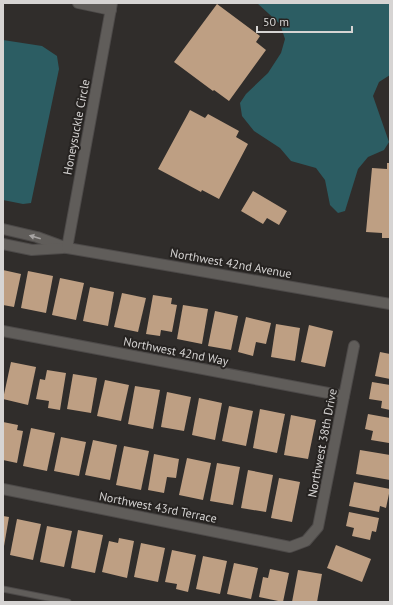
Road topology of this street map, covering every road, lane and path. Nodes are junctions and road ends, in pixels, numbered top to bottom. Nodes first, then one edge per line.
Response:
1 (78, 3) edge
2 (112, 6) edge
3 (3, 229) edge
4 (3, 244) edge
5 (67, 248) junction
6 (390, 304) edge
7 (3, 331) edge
8 (354, 346) dead end
9 (344, 396) junction
10 (3, 489) edge
11 (306, 541) joint
12 (3, 589) edge
13 (68, 602) edge

1 - 2 street, Honeysuckle Circle
2 - 5 street, Honeysuckle Circle
5 -> 3 street, Northwest 42nd Avenue
4 - 5 street, Northwest 42nd Avenue
5 - 6 street, Northwest 42nd Avenue
7 - 9 street, Northwest 42nd Way
8 - 9 street, Northwest 38th Drive
9 - 11 street, Northwest 38th Drive
10 - 11 street, Northwest 43rd Terrace
12 - 13 lane

